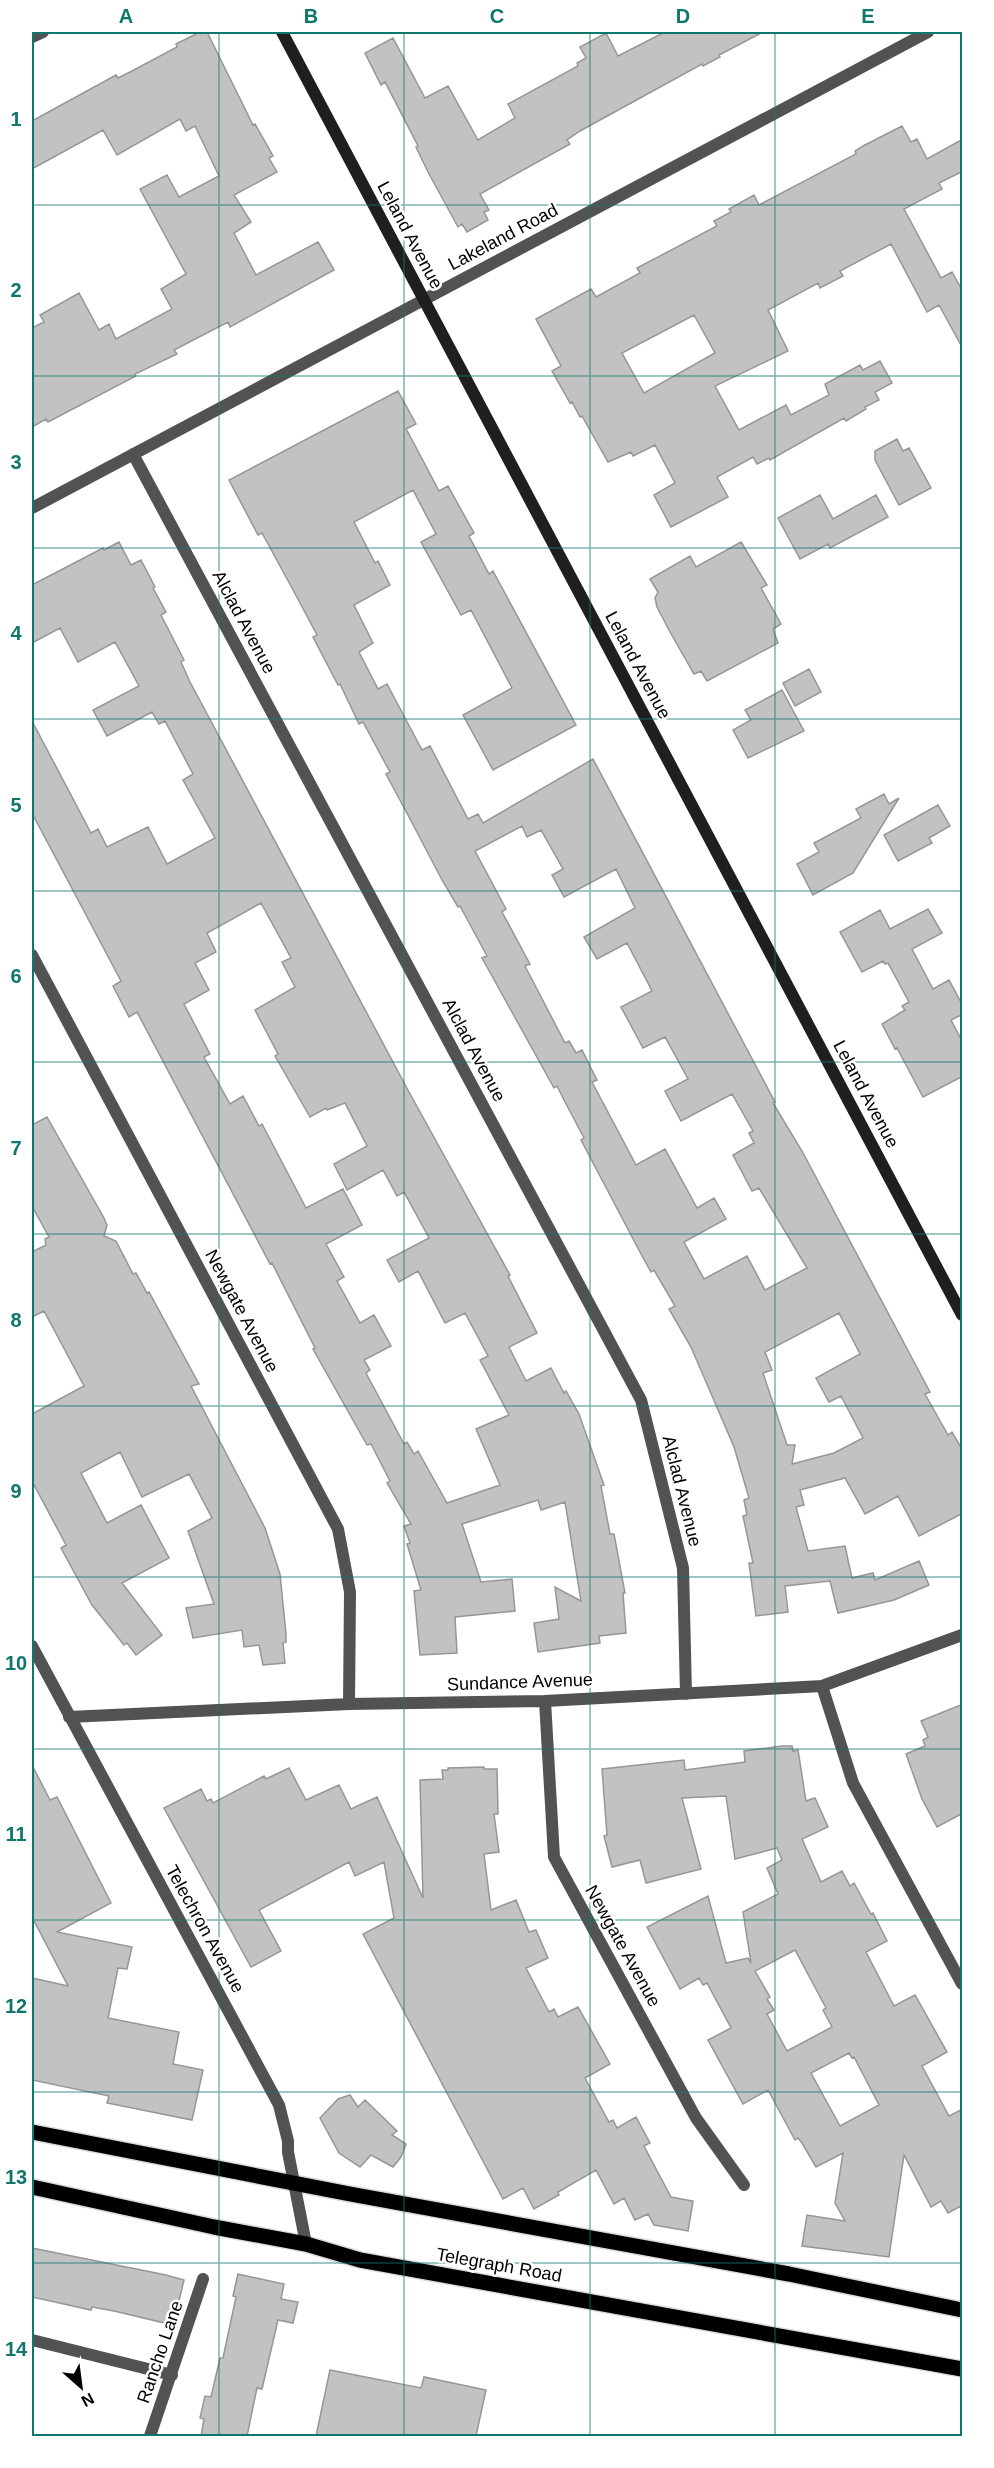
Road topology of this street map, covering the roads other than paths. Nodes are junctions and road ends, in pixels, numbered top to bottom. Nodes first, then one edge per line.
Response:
1 (43, 32) edge
2 (282, 32) edge
3 (928, 32) edge
4 (32, 37) edge
5 (424, 299) junction
6 (133, 454) junction
7 (32, 508) edge
8 (32, 955) edge
9 (963, 1315) edge
10 (963, 1635) edge
11 (32, 1646) edge
12 (822, 1686) junction
13 (686, 1694) junction
14 (545, 1701) junction
15 (349, 1704) junction
16 (69, 1717) junction
17 (963, 1984) edge
18 (32, 2132) edge
19 (296, 2183) junction
20 (744, 2185) dead end
21 (32, 2187) edge
22 (306, 2244) junction
23 (203, 2279) dead end
24 (963, 2310) edge
25 (32, 2340) edge
26 (963, 2369) edge
27 (172, 2375) junction
28 (150, 2436) edge

1 - 4 street
2 - 5 street, Leland Avenue
3 - 5 street, Lakeland Road
5 - 6 street, Lakeland Road
5 - 9 street, Leland Avenue
6 - 7 street, Lakeland Road
6 - 13 street, Alclad Avenue
8 - 15 street, Newgate Avenue
10 - 12 street, Sundance Avenue
11 - 16 street, Telechron Avenue
12 - 13 street, Sundance Avenue
12 - 17 street
13 - 14 street, Sundance Avenue
14 - 15 street, Sundance Avenue
14 - 20 street, Newgate Avenue
15 - 16 street, Sundance Avenue
16 - 19 street, Telechron Avenue
18 - 19 main road
19 - 22 street, Telechron Avenue
19 - 24 main road
21 - 22 main road, Telegraph Road
22 - 26 main road, Telegraph Road
23 - 27 street, Rancho Lane
25 - 27 street
27 - 28 street, Rancho Lane

